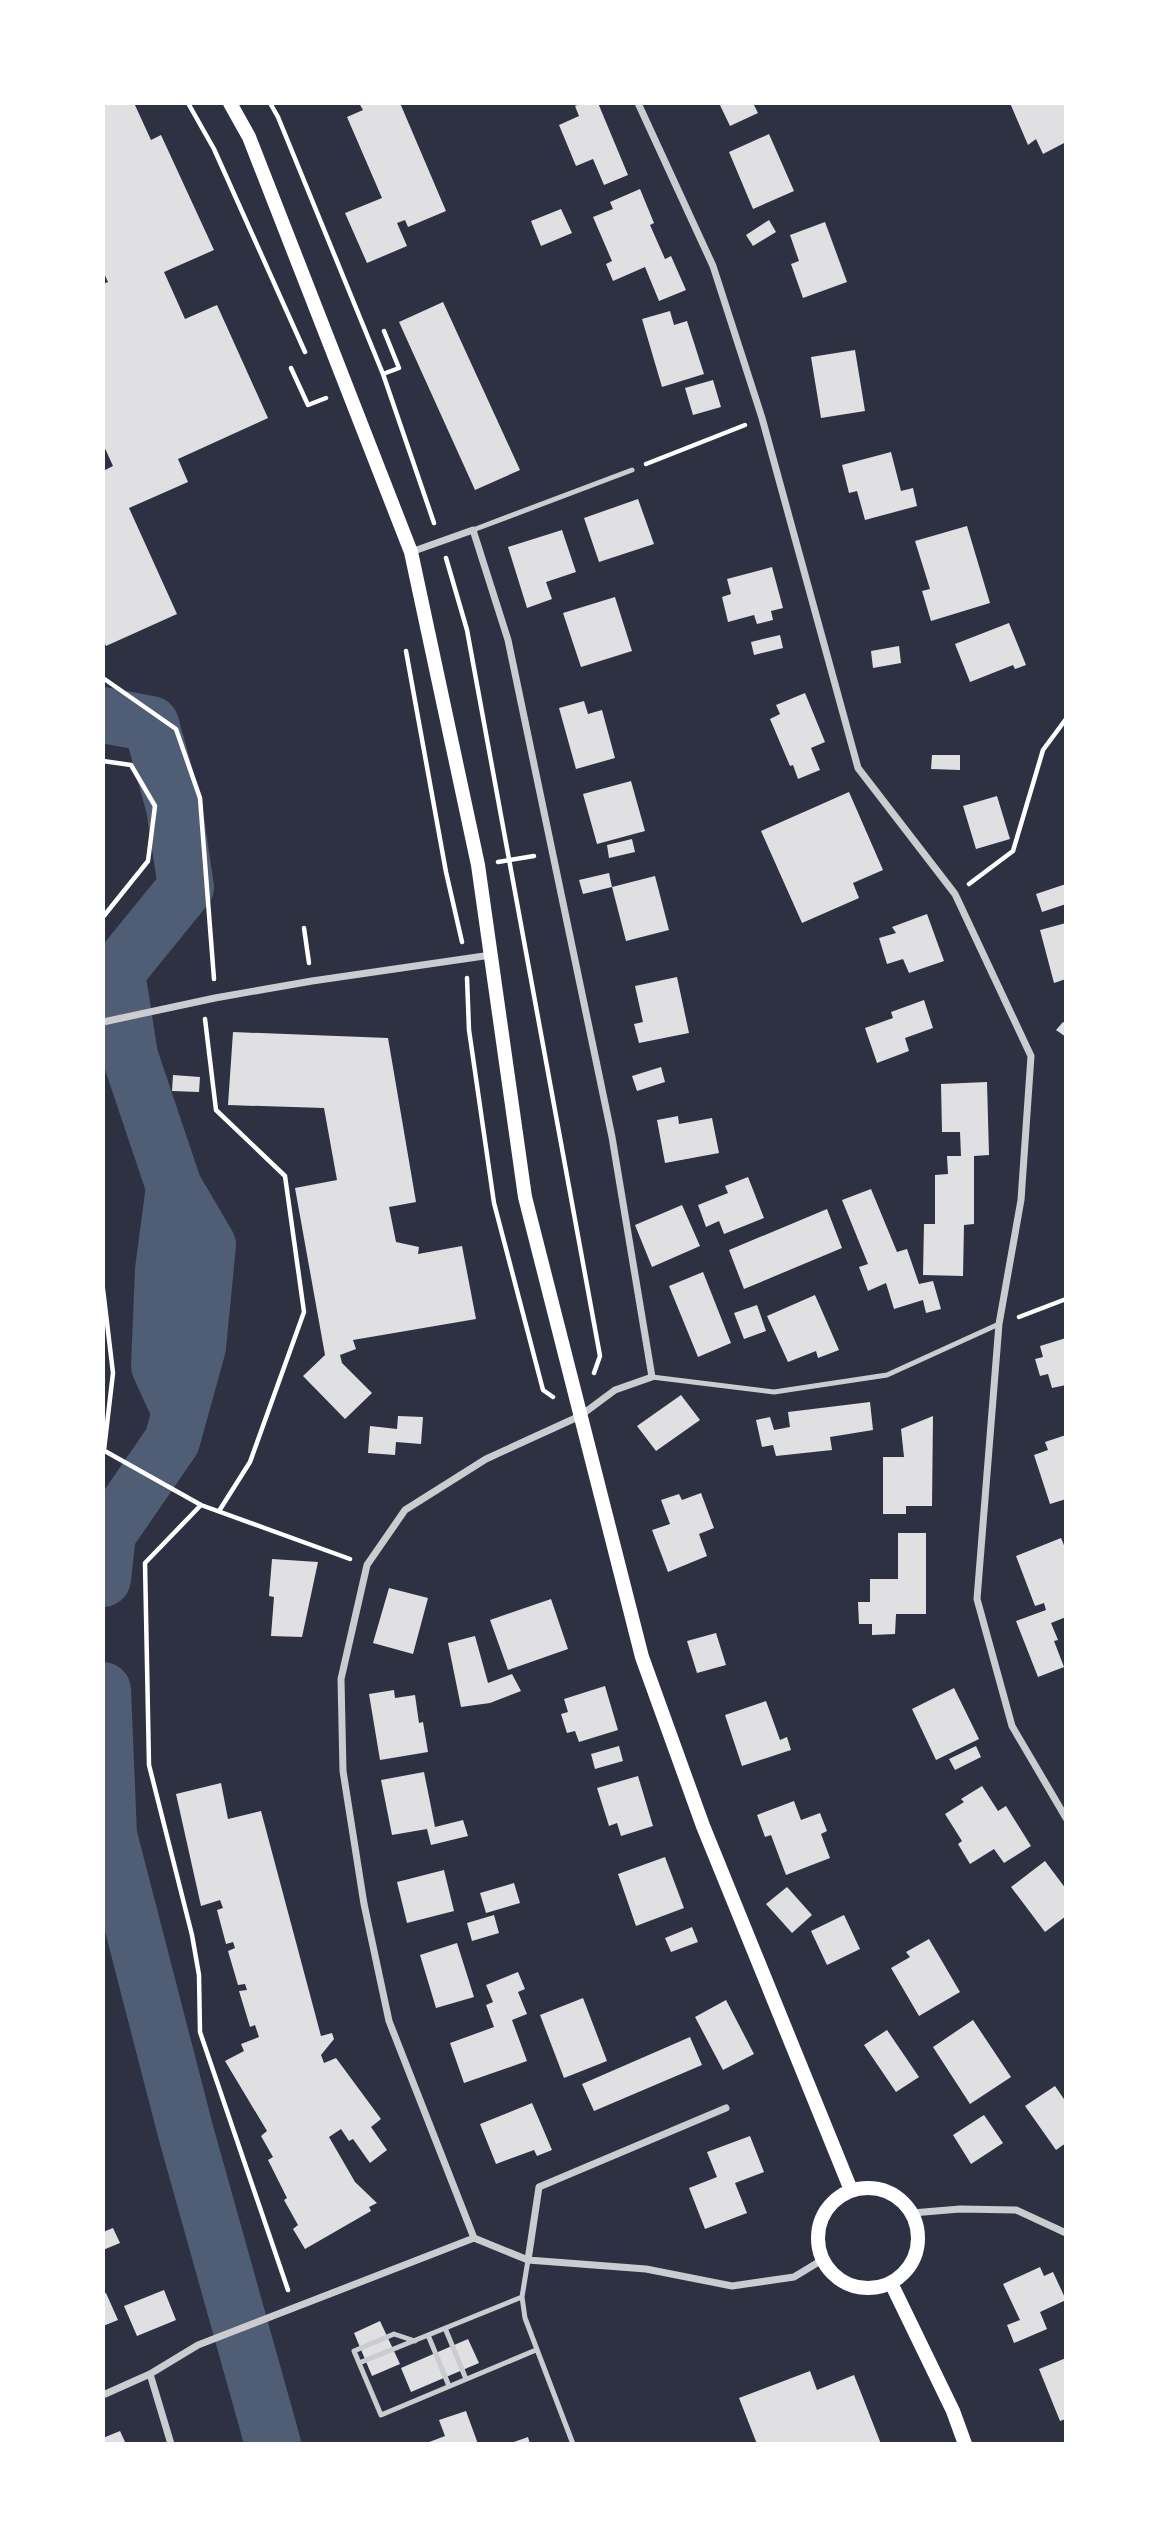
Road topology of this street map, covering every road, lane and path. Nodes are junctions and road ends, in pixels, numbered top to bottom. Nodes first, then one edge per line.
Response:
1 (188, 103) edge
2 (230, 103) edge
3 (638, 103) edge
4 (384, 331) dead end
5 (309, 360) dead end
6 (291, 368) dead end
7 (383, 374) dead end
8 (331, 410) dead end
9 (737, 428) dead end
10 (632, 470) joint
11 (473, 530) junction
12 (411, 552) junction
13 (404, 641) dead end
14 (103, 678) edge
15 (1066, 719) edge
16 (103, 761) edge
17 (519, 858) dead end
18 (510, 860) dead end
19 (976, 879) dead end
20 (103, 917) edge
21 (304, 928) dead end
22 (492, 955) junction
23 (466, 959) junction
24 (312, 981) junction
25 (215, 998) junction
26 (202, 1001) junction
27 (103, 1022) edge
28 (103, 1289) edge
29 (1066, 1299) edge
30 (1023, 1315) dead end
31 (999, 1324) junction
32 (652, 1377) junction
33 (580, 1416) junction
34 (104, 1450) edge
35 (201, 1505) junction
36 (219, 1511) junction
37 (367, 1565) junction
38 (1066, 1818) edge
39 (726, 2108) dead end
40 (852, 2190) junction
41 (912, 2213) junction
42 (1066, 2232) edge
43 (474, 2238) junction
44 (528, 2260) junction
45 (821, 2260) junction
46 (891, 2283) junction
47 (522, 2297) junction
48 (294, 2307) junction
49 (445, 2328) junction
50 (428, 2335) junction
51 (415, 2341) junction
52 (536, 2350) junction
53 (359, 2363) junction
54 (150, 2374) junction
55 (466, 2379) junction
56 (449, 2386) junction
57 (103, 2395) edge
58 (171, 2444) edge
59 (573, 2444) edge
60 (965, 2444) edge

1 - 5 path
2 - 12 main road
3 - 31 street
4 - 7 path
6 - 8 path
9 - 10 path
10 - 11 lane
11 - 12 street
11 - 32 street
12 - 22 main road
13 - 23 path
14 - 25 path
15 - 19 path
16 - 20 path
17 - 18 path
21 - 24 path
22 - 23 street
22 - 33 main road
23 - 24 street
24 - 25 street
25 - 26 street
26 - 27 street
26 - 36 path
28 - 34 path
29 - 30 path
31 - 32 lane
31 - 38 street
32 - 33 street
33 - 37 street
33 - 40 main road
34 - 35 path
35 - 36 path
35 - 48 path
36 - 37 path
37 - 43 street
39 - 44 street
40 - 41 main road
40 - 45 main road
41 - 42 street
41 - 46 main road
43 - 44 street
43 - 48 street
44 - 45 street
44 - 47 lane
45 - 46 main road
46 - 60 main road
47 - 49 lane
47 - 52 lane
48 - 54 street
49 - 50 lane
49 - 55 lane
50 - 51 lane
50 - 56 lane
51 - 53 lane
51 - 53 lane
52 - 55 lane
52 - 59 lane
53 - 56 lane
54 - 57 street
54 - 58 street
55 - 56 lane

